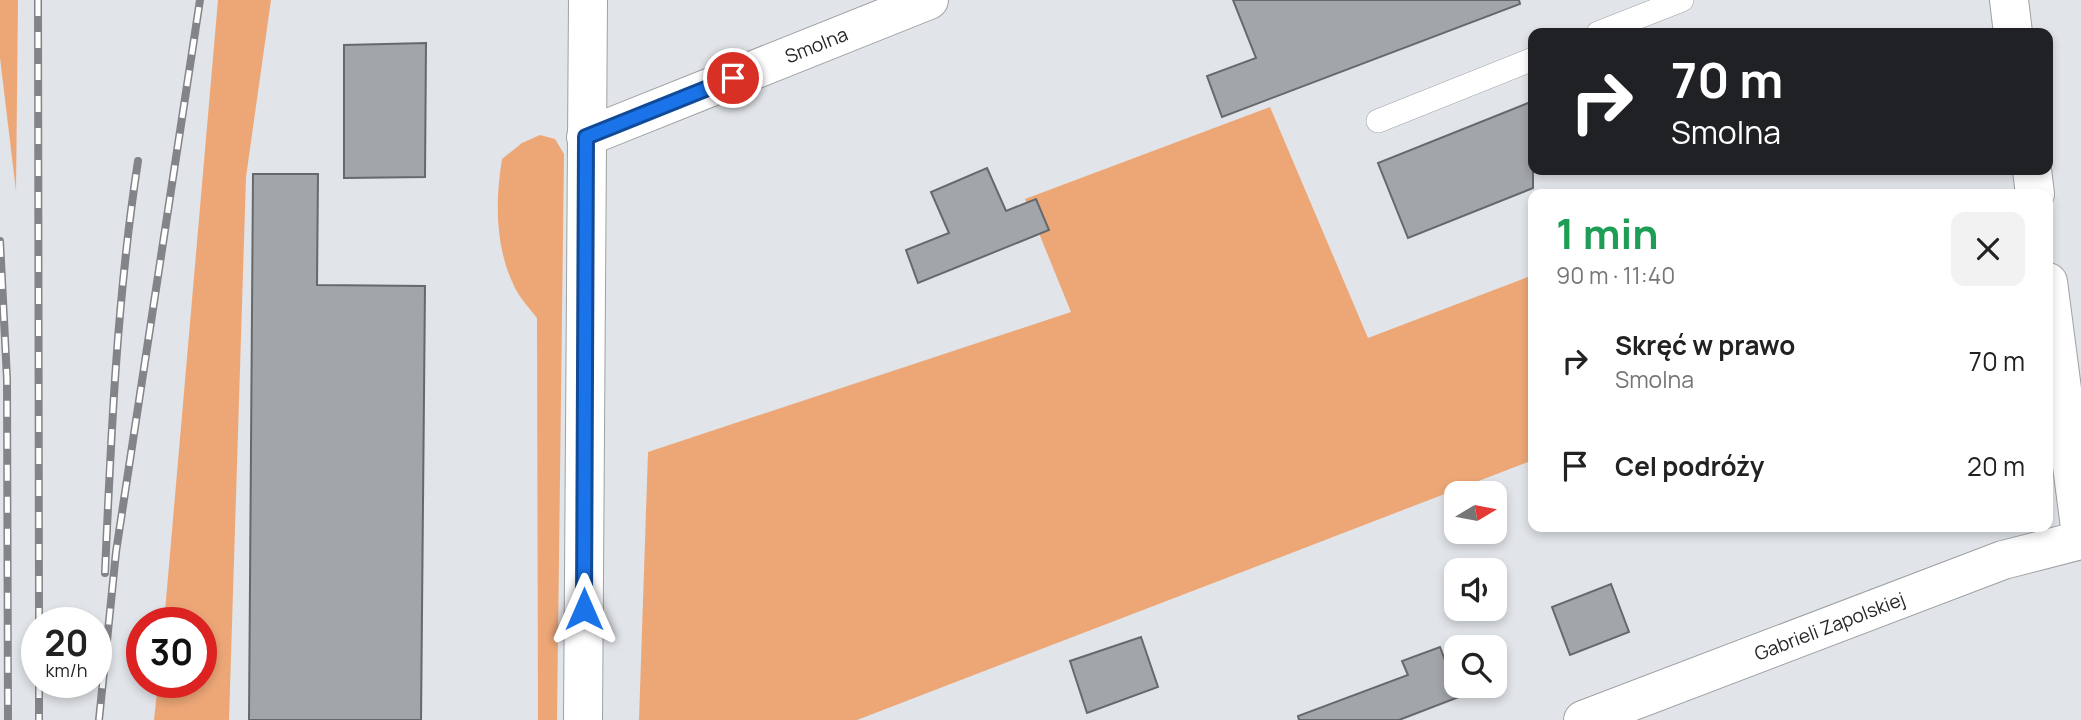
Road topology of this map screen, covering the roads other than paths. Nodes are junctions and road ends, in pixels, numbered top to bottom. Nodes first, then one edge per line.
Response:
1 (588, 0) edge
2 (929, 0) edge
3 (1682, 0) edge
4 (2009, 0) edge
5 (1611, 28) edge
6 (2012, 28) edge
7 (1528, 61) edge
8 (1378, 121) dead end
9 (586, 137) junction
10 (2053, 321) edge
11 (2081, 538) edge
12 (583, 720) edge
13 (1583, 720) edge

1 - 9 street
2 - 9 street, Smolna
3 - 5 lane
4 - 6 street
7 - 8 lane
9 - 12 street
10 - 11 street
11 - 13 street, Gabrieli Zapolskiej

